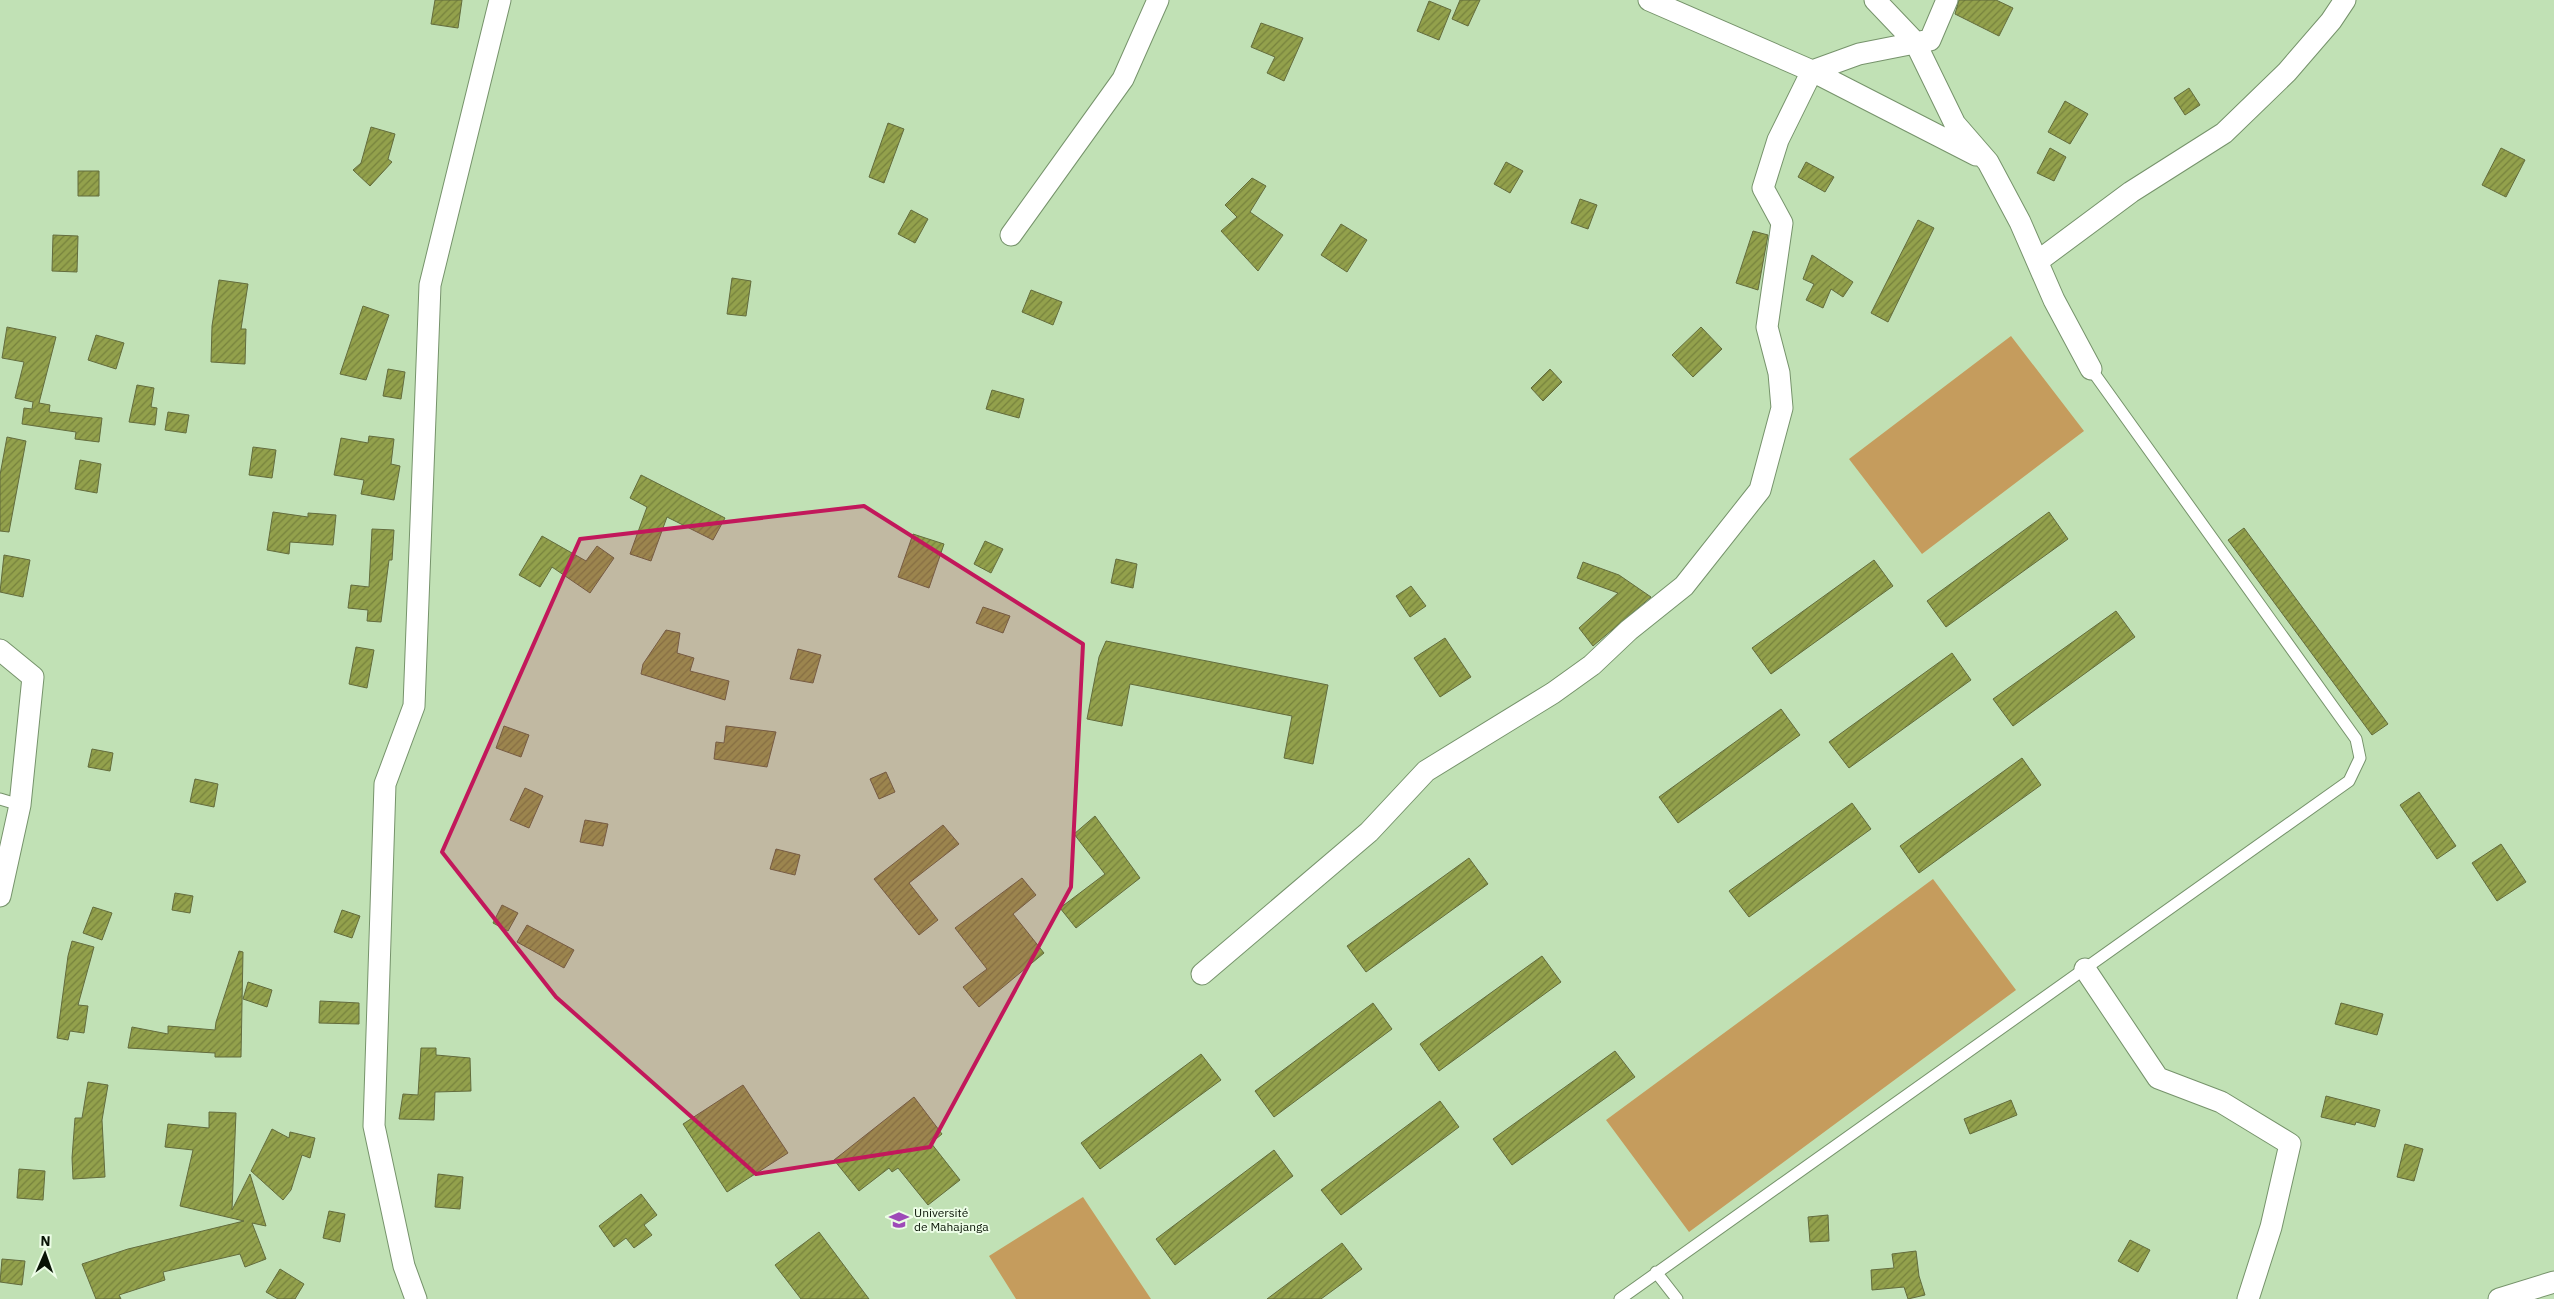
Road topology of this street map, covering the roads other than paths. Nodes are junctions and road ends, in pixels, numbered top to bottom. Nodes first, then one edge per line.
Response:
1 (500, 0) edge
2 (1158, 0) edge
3 (1649, 0) edge
4 (1875, 0) edge
5 (1947, 0) edge
6 (2345, 0) edge
7 (1915, 42) junction
8 (1812, 71) junction
9 (1988, 162) junction
10 (1011, 235) dead end
11 (2038, 261) junction
12 (2090, 369) joint
13 (0, 650) edge
14 (10, 802) edge
15 (0, 896) edge
16 (2085, 968) junction
17 (1202, 974) dead end
18 (1656, 1272) junction
19 (2554, 1282) edge
20 (416, 1299) edge
21 (1620, 1299) edge
22 (1677, 1299) edge
23 (2248, 1299) edge
24 (2499, 1299) edge

1 - 20 street
2 - 10 street
3 - 8 street
4 - 7 street
5 - 7 street
6 - 11 street
7 - 8 street
7 - 9 street
8 - 9 street
8 - 17 street
9 - 11 street
11 - 12 street
12 - 16 lane
13 - 14 street
14 - 15 street
16 - 18 lane
16 - 23 street
18 - 21 lane
18 - 22 lane
19 - 24 street

